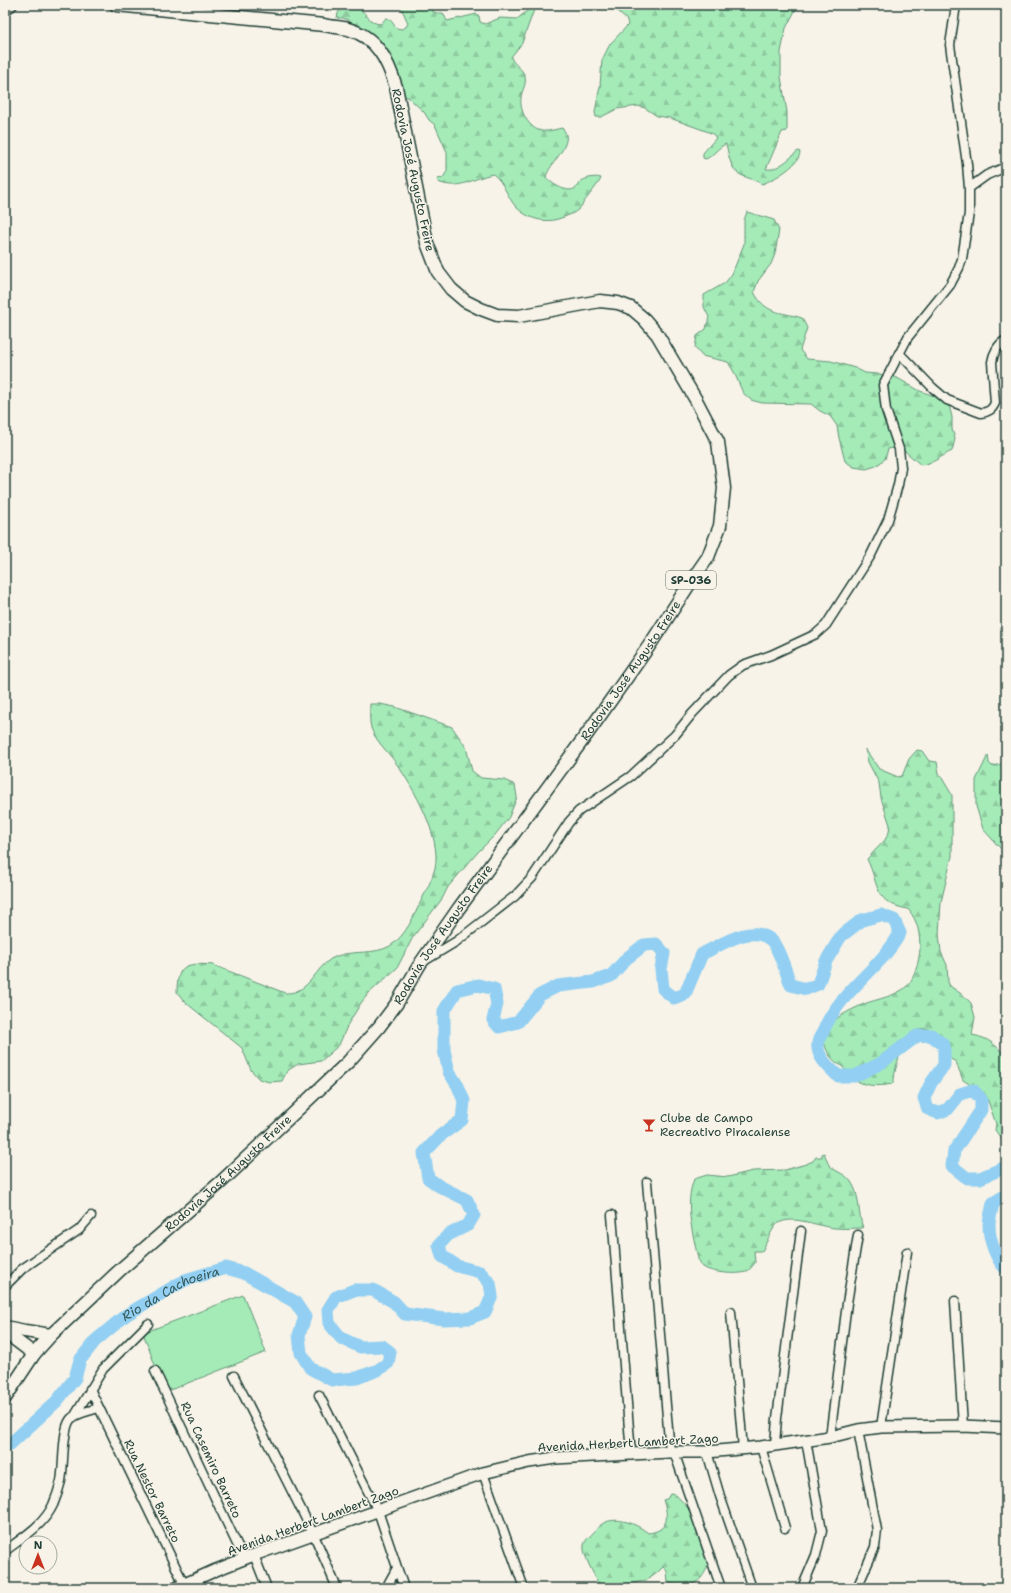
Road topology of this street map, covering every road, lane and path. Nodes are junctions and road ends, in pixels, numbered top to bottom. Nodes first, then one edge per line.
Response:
1 (13, 5) edge
2 (116, 5) edge
3 (956, 5) edge
4 (5, 11) edge
5 (1006, 167) edge
6 (969, 188) junction
7 (1006, 340) edge
8 (899, 353) junction
9 (420, 964) junction
10 (647, 1182) dead end
11 (612, 1215) dead end
12 (91, 1216) dead end
13 (801, 1231) dead end
14 (858, 1235) dead end
15 (907, 1252) dead end
16 (5, 1286) edge
17 (955, 1301) dead end
18 (731, 1312) dead end
19 (148, 1324) dead end
20 (5, 1327) edge
21 (5, 1332) edge
22 (51, 1335) junction
23 (34, 1354) junction
24 (155, 1371) dead end
25 (234, 1376) dead end
26 (90, 1389) junction
27 (319, 1394) dead end
28 (5, 1398) edge
29 (98, 1408) junction
30 (74, 1417) junction
31 (963, 1426) junction
32 (882, 1427) junction
33 (1006, 1428) edge
34 (858, 1430) junction
35 (830, 1437) junction
36 (806, 1440) junction
37 (775, 1445) junction
38 (761, 1447) junction
39 (743, 1449) junction
40 (672, 1452) junction
41 (707, 1452) junction
42 (631, 1454) junction
43 (483, 1473) junction
44 (378, 1511) junction
45 (786, 1528) dead end
46 (314, 1535) junction
47 (5, 1551) edge
48 (249, 1557) junction
49 (397, 1568) junction
50 (180, 1586) edge
51 (333, 1586) edge
52 (267, 1588) edge
53 (386, 1588) edge
54 (404, 1588) edge
55 (524, 1588) edge
56 (721, 1588) edge
57 (752, 1588) edge
58 (802, 1588) edge
59 (857, 1588) edge

1 - 4 street
2 - 9 main road, Rodovia José Augusto Freire / SP-036
3 - 6 street
5 - 6 street
6 - 8 street
7 - 8 street
8 - 9 street
9 - 22 main road, Rodovia José Augusto Freire / SP-036
10 - 40 street
11 - 42 street
12 - 16 street
13 - 37 street
14 - 35 street
15 - 32 street
17 - 31 street
18 - 39 street
19 - 26 street
20 - 22 main road
21 - 23 main road
22 - 23 main road, Rodovia José Augusto Freire / SP-036
23 - 28 main road, Rodovia José Augusto Freire
24 - 48 street, Rua Casemiro Barreto
25 - 46 street
26 - 29 street, Rua Nestor Barreto
26 - 30 street
27 - 44 street
29 - 30 street
29 - 50 street, Rua Nestor Barreto
30 - 47 street
31 - 32 street, Avenida Herbert Lambert Zago
31 - 33 street, Avenida Herbert Lambert Zago
32 - 34 street, Avenida Herbert Lambert Zago
34 - 35 street, Avenida Herbert Lambert Zago
34 - 59 street
35 - 36 street, Avenida Herbert Lambert Zago
36 - 37 street, Avenida Herbert Lambert Zago
36 - 58 street
37 - 38 street, Avenida Herbert Lambert Zago
38 - 39 street, Avenida Herbert Lambert Zago
38 - 45 street
39 - 41 street, Avenida Herbert Lambert Zago
40 - 41 street, Avenida Herbert Lambert Zago
40 - 42 street, Avenida Herbert Lambert Zago
40 - 56 street
41 - 57 street
42 - 43 street, Avenida Herbert Lambert Zago
43 - 44 street, Avenida Herbert Lambert Zago
43 - 55 street
44 - 46 street, Avenida Herbert Lambert Zago
44 - 49 street
46 - 48 street, Avenida Herbert Lambert Zago
46 - 51 street
48 - 50 street, Avenida Herbert Lambert Zago
48 - 52 street, Rua Casemiro Barreto
49 - 53 street
49 - 54 street

